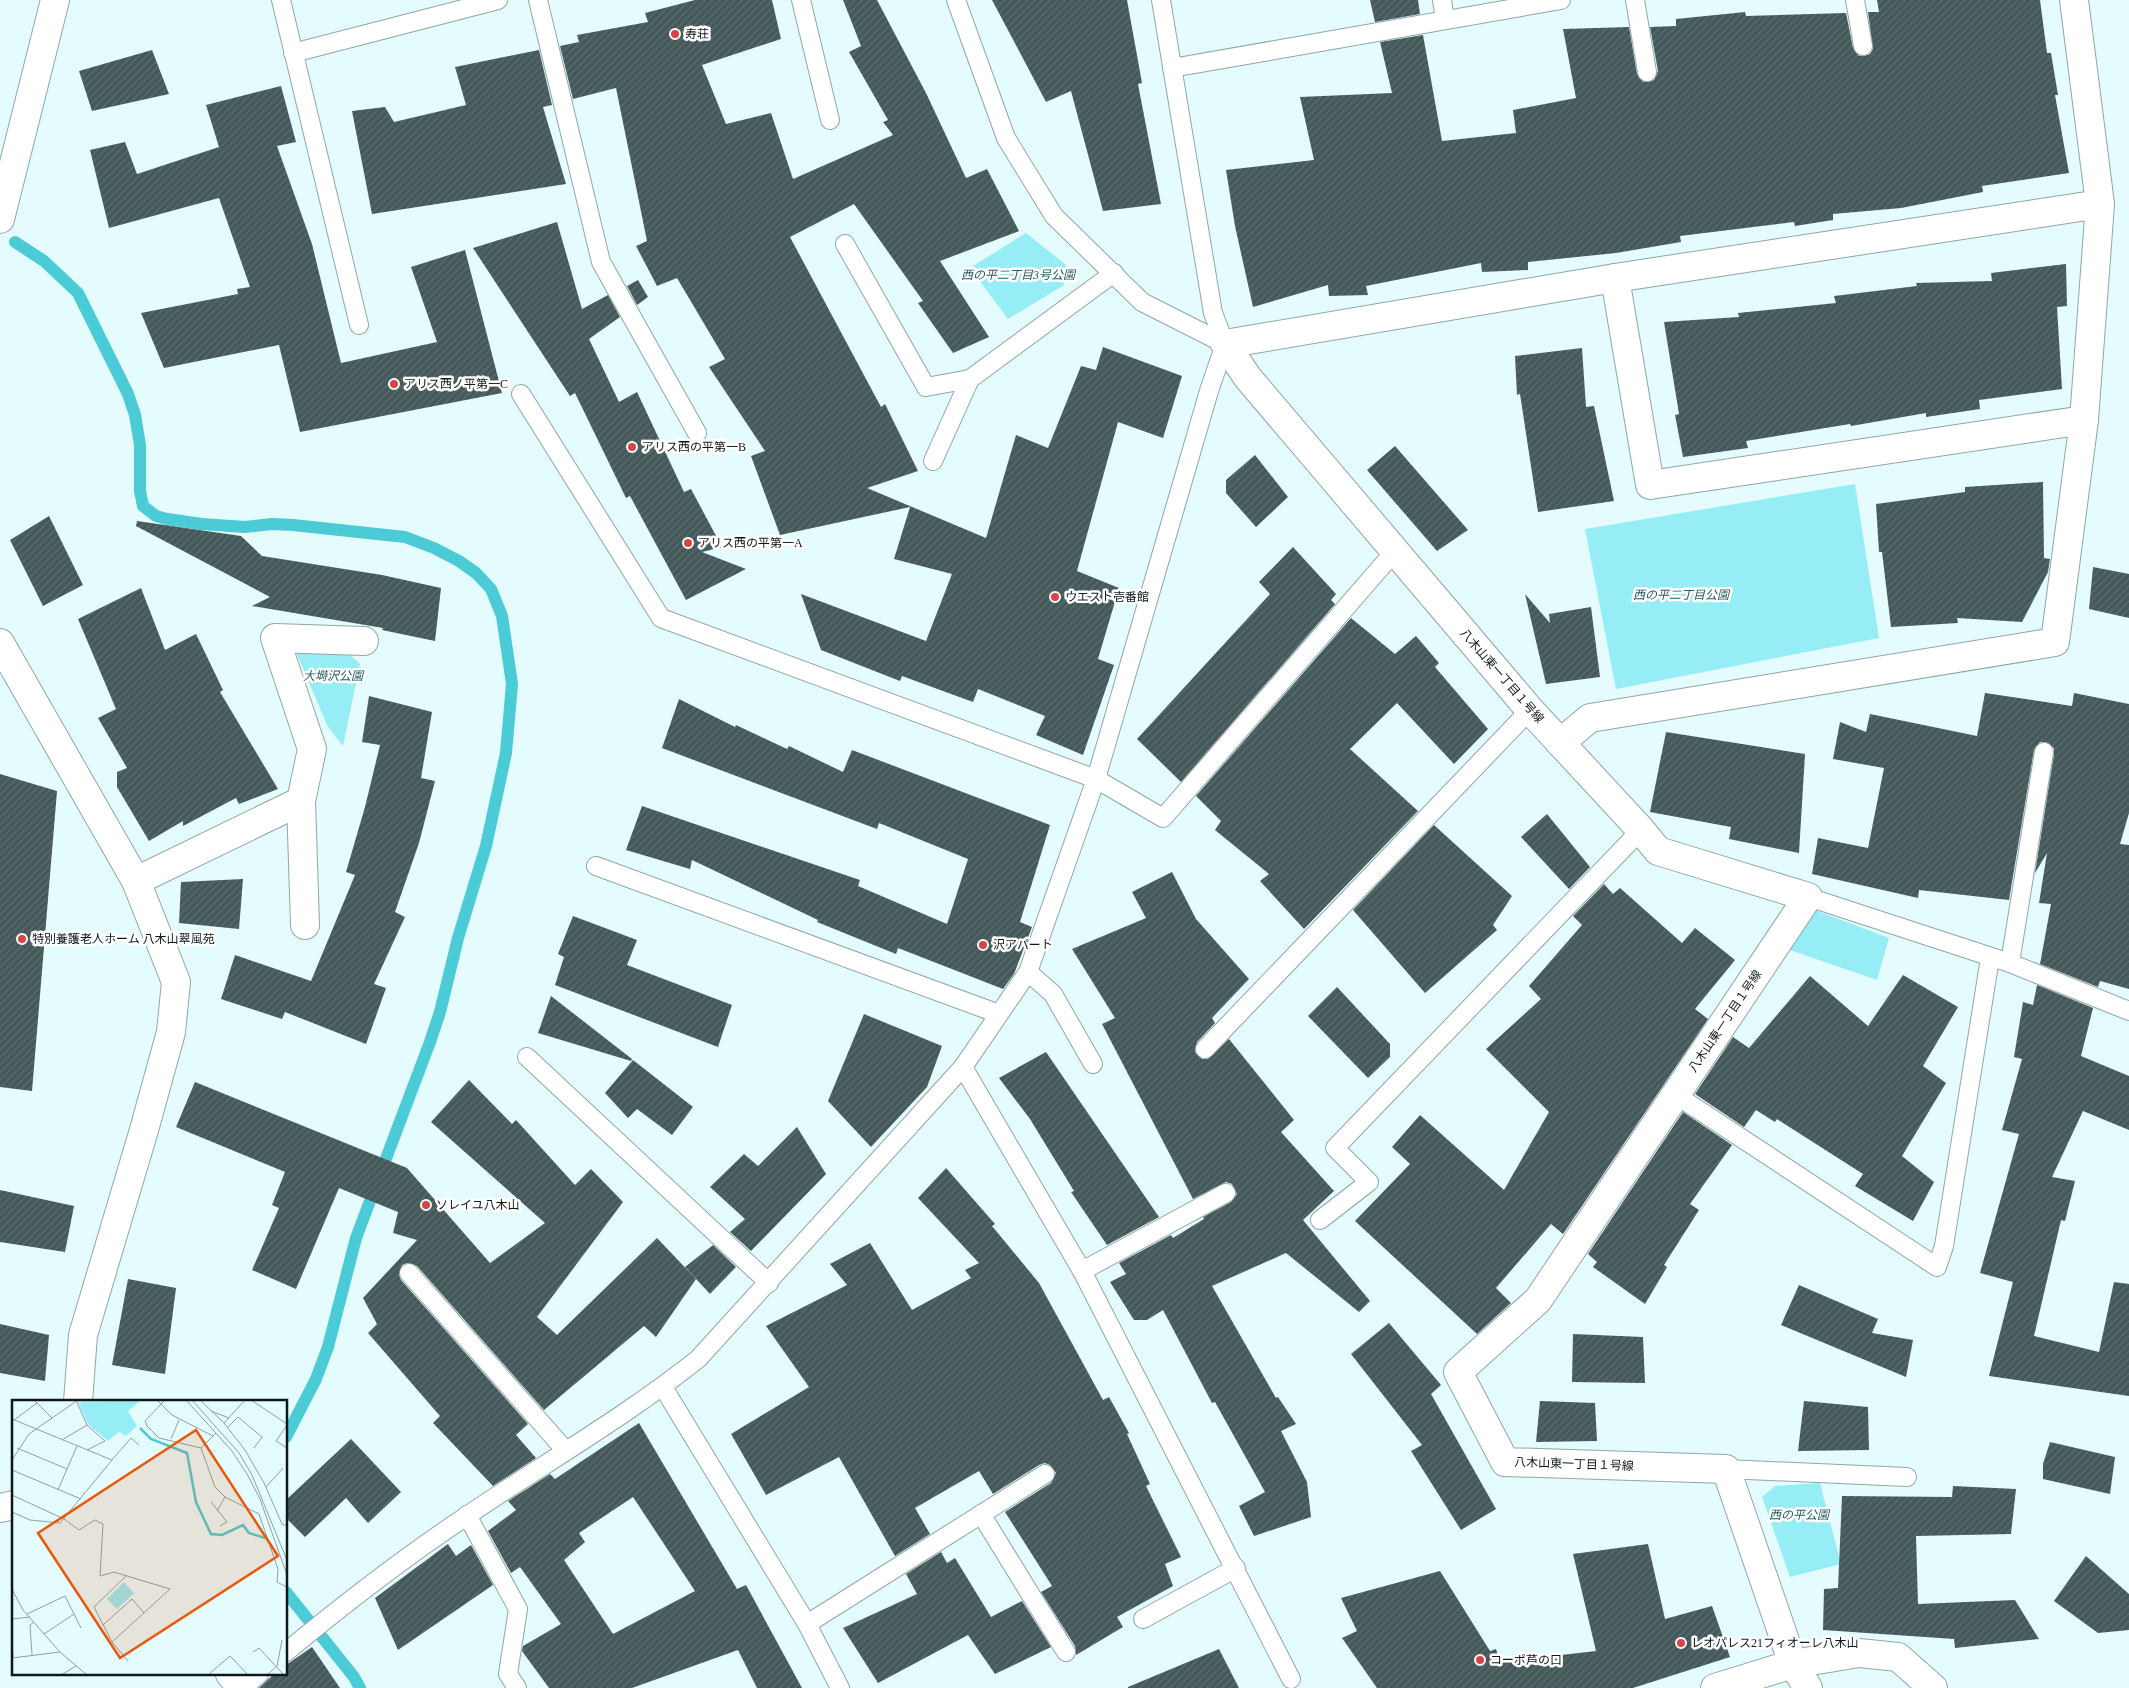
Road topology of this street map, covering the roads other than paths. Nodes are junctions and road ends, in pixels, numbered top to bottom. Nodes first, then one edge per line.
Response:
1 (55, 0) edge
2 (281, 0) edge
3 (498, 0) edge
4 (538, 0) edge
5 (801, 0) edge
6 (956, 0) edge
7 (1161, 0) edge
8 (1442, 0) edge
9 (1561, 0) edge
10 (1635, 0) edge
11 (1855, 0) edge
12 (2074, 0) edge
13 (1445, 20) junction
14 (1863, 46) dead end
15 (293, 53) junction
16 (1172, 68) junction
17 (1647, 72) dead end
18 (830, 120) dead end
19 (2100, 204) junction
20 (0, 219) edge
21 (845, 244) dead end
22 (1114, 273) junction
23 (1615, 278) junction
24 (359, 325) dead end
25 (1225, 344) junction
26 (970, 379) junction
27 (521, 394) dead end
28 (2084, 420) junction
29 (697, 433) dead end
30 (933, 461) dead end
31 (1395, 551) junction
32 (364, 641) dead end
33 (0, 643) edge
34 (1530, 710) junction
35 (1560, 743) junction
36 (2044, 752) dead end
37 (1096, 779) junction
38 (300, 801) junction
39 (1640, 830) junction
40 (596, 866) dead end
41 (136, 881) junction
42 (1808, 897) junction
43 (305, 925) dead end
44 (1990, 958) junction
45 (2010, 963) junction
46 (1028, 972) junction
47 (2129, 1011) edge
48 (999, 1014) junction
49 (1205, 1049) dead end
50 (527, 1057) dead end
51 (1093, 1064) dead end
52 (963, 1067) junction
53 (1676, 1095) junction
54 (1226, 1193) dead end
55 (1320, 1220) dead end
56 (1082, 1271) junction
57 (409, 1273) dead end
58 (769, 1283) junction
59 (663, 1387) junction
60 (78, 1400) edge
61 (566, 1451) junction
62 (1726, 1469) junction
63 (1045, 1474) dead end
64 (1907, 1477) dead end
65 (981, 1514) junction
66 (467, 1515) junction
67 (1236, 1568) junction
68 (1142, 1620) dead end
69 (807, 1624) junction
70 (288, 1650) edge
71 (1066, 1652) dead end
72 (1793, 1664) junction
73 (232, 1676) edge
74 (257, 1676) edge
75 (1291, 1679) dead end
76 (243, 1688) edge
77 (517, 1688) edge
78 (840, 1688) edge
79 (1716, 1688) edge
80 (1808, 1688) edge
81 (1933, 1688) edge

1 - 20 street
2 - 15 lane
3 - 15 lane
4 - 29 lane
5 - 18 lane
6 - 22 lane
7 - 16 lane
8 - 13 lane
9 - 13 lane
10 - 17 lane
11 - 14 lane
12 - 19 street
13 - 16 lane
15 - 24 lane
16 - 25 lane
19 - 23 street
19 - 28 street
21 - 26 lane
22 - 25 lane
22 - 26 lane
23 - 25 street
23 - 28 street
25 - 31 street, 八木山東一丁目１号線
25 - 37 lane
26 - 30 lane
27 - 37 lane
28 - 35 street
31 - 34 street, 八木山東一丁目１号線
31 - 37 lane
32 - 38 street
33 - 41 street
34 - 35 street, 八木山東一丁目１号線
34 - 49 lane
35 - 39 street, 八木山東一丁目１号線
36 - 45 lane
37 - 46 lane
38 - 41 street
38 - 43 street
39 - 42 street, 八木山東一丁目１号線
39 - 55 lane
40 - 48 lane
41 - 60 street
42 - 44 lane
42 - 53 street, 八木山東一丁目１号線
44 - 45 lane
44 - 53 lane
45 - 47 lane
46 - 48 lane
46 - 51 lane
48 - 52 lane
50 - 58 lane
52 - 56 lane
52 - 58 lane
53 - 62 street, 八木山東一丁目１号線
54 - 56 lane
56 - 67 lane
57 - 61 lane
58 - 59 lane
59 - 61 lane
59 - 69 lane
61 - 66 lane
62 - 64 lane
62 - 72 street
63 - 65 lane
65 - 69 lane
65 - 71 lane
66 - 70 lane
66 - 77 lane
67 - 68 lane
67 - 75 lane
69 - 78 lane
72 - 79 street
72 - 80 street
72 - 81 street
73 - 76 street
74 - 76 lane

